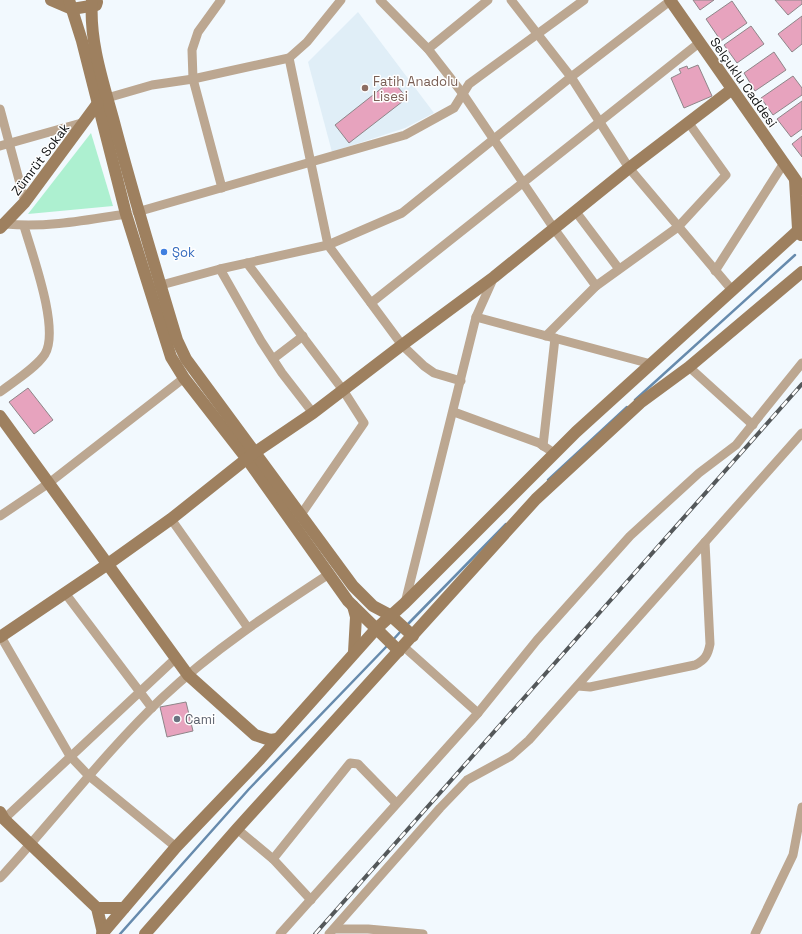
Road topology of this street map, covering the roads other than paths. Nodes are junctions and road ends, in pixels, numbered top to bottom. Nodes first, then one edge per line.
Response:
1 (51, 0) edge
2 (221, 0) edge
3 (380, 0) edge
4 (488, 0) edge
5 (511, 0) edge
6 (584, 0) edge
7 (337, 1) edge
8 (670, 1) edge
9 (94, 2) edge
10 (70, 5) edge
11 (537, 33) junction
12 (699, 43) junction
13 (428, 49) junction
14 (288, 58) junction
15 (571, 77) junction
16 (193, 79) junction
17 (731, 90) junction
18 (463, 94) junction
19 (103, 100) junction
20 (0, 109) edge
21 (86, 121) junction
22 (599, 121) junction
23 (688, 122) junction
24 (493, 140) junction
25 (4, 144) edge
26 (310, 163) junction
27 (784, 163) junction
28 (629, 168) junction
29 (522, 182) junction
30 (798, 185) edge
31 (222, 188) junction
32 (25, 202) junction
33 (576, 212) junction
34 (132, 213) junction
35 (3, 226) edge
36 (24, 226) junction
37 (678, 227) junction
38 (555, 230) junction
39 (801, 231) edge
40 (328, 245) junction
41 (248, 263) junction
42 (220, 269) junction
43 (620, 269) junction
44 (715, 271) junction
45 (802, 272) edge
46 (494, 277) junction
47 (162, 286) junction
48 (596, 286) junction
49 (149, 288) junction
50 (732, 290) junction
51 (371, 303) junction
52 (476, 317) junction
53 (303, 336) junction
54 (546, 336) junction
55 (555, 338) junction
56 (402, 345) junction
57 (272, 359) junction
58 (802, 363) edge
59 (651, 364) junction
60 (689, 367) junction
61 (184, 378) junction
62 (461, 382) junction
63 (343, 390) junction
64 (0, 392) edge
65 (454, 412) junction
66 (313, 413) junction
67 (0, 416) edge
68 (753, 425) junction
69 (802, 433) edge
70 (543, 446) junction
71 (554, 453) junction
72 (251, 456) junction
73 (49, 483) junction
74 (0, 516) edge
75 (300, 516) junction
76 (171, 519) junction
77 (705, 542) junction
78 (108, 564) junction
79 (329, 574) junction
80 (65, 593) junction
81 (406, 603) junction
82 (352, 605) junction
83 (393, 617) junction
84 (248, 628) junction
85 (378, 631) junction
86 (410, 634) junction
87 (0, 636) edge
88 (399, 648) junction
89 (354, 652) junction
90 (176, 658) junction
91 (188, 675) junction
92 (578, 686) junction
93 (140, 692) junction
94 (152, 708) junction
95 (478, 713) junction
96 (255, 735) junction
97 (277, 739) junction
98 (70, 756) junction
99 (260, 759) junction
100 (88, 775) junction
101 (396, 803) junction
102 (802, 807) edge
103 (2, 815) edge
104 (237, 829) junction
105 (31, 844) junction
106 (176, 847) junction
107 (273, 859) junction
108 (0, 878) edge
109 (311, 900) junction
110 (97, 908) junction
111 (124, 908) junction
112 (103, 933) edge
113 (331, 933) edge
114 (145, 934) edge
115 (280, 934) edge
116 (423, 934) edge
117 (756, 934) edge

1 - 10 street
2 - 16 street
3 - 13 street
4 - 13 street
5 - 11 street
6 - 11 street
7 - 14 street
8 - 12 street, Selçuklu Caddesi
8 - 15 street
9 - 10 street
9 - 19 street
10 - 19 street
11 - 15 street
11 - 18 street
12 - 17 street, Selçuklu Caddesi
12 - 22 street
13 - 18 street
14 - 16 street
14 - 26 street
15 - 22 street
15 - 24 street
16 - 19 street
16 - 31 street
17 - 23 street
17 - 27 street, Selçuklu Caddesi
18 - 24 street
18 - 26 street
19 - 21 street, Zümrüt Sokak
19 - 34 street
20 - 25 street
21 - 25 street
21 - 32 street, Zümrüt Sokak
22 - 28 street
22 - 29 street
23 - 28 street
23 - 37 street
24 - 29 street
24 - 40 street
25 - 32 street
26 - 31 street
26 - 40 street
27 - 30 street, Selçuklu Caddesi
27 - 44 street
28 - 33 street
28 - 37 street
29 - 38 street
29 - 51 street
30 - 39 street, Selçuklu Caddesi
31 - 34 street
32 - 35 street, Zümrüt Sokak
33 - 38 street
33 - 43 street
34 - 36 street
34 - 47 street
34 - 49 street
35 - 36 street
36 - 64 street
37 - 43 street
37 - 44 street
38 - 46 street
38 - 48 street
39 - 50 street
40 - 41 street
40 - 51 street
41 - 42 street
41 - 53 street
42 - 47 street
42 - 57 street
43 - 48 street
44 - 50 street
45 - 60 street
46 - 52 street
46 - 56 street
47 - 49 street
47 - 72 street
48 - 54 street
49 - 61 street
50 - 59 street
51 - 56 street
52 - 54 street
52 - 62 street
53 - 57 street
53 - 63 street
54 - 55 street
55 - 59 street
55 - 70 street
56 - 62 street
56 - 63 street
57 - 66 street
58 - 68 street
59 - 71 street
60 - 68 street
60 - 86 street
61 - 72 street
61 - 73 street
62 - 65 street
63 - 66 street
63 - 75 street
65 - 70 street
65 - 81 street
66 - 72 street
67 - 73 street
68 - 95 street
69 - 77 street
70 - 71 street
71 - 81 street
72 - 75 street
72 - 76 street
72 - 79 street
73 - 74 street
73 - 78 street
75 - 83 street
76 - 78 street
76 - 84 street
77 - 92 street
77 - 92 street
78 - 80 street
78 - 90 street
79 - 82 street
79 - 84 street
80 - 87 street
80 - 93 street
81 - 83 street
82 - 85 street
82 - 89 street
83 - 85 street
83 - 86 street
84 - 91 street
85 - 88 street
85 - 89 street
86 - 88 street
87 - 98 street
88 - 95 street
88 - 104 street
89 - 97 street
90 - 91 street
90 - 93 street
91 - 94 street
91 - 96 street
92 - 113 street
93 - 94 street
93 - 98 street
94 - 100 street
95 - 101 street
96 - 97 street
96 - 99 street
97 - 99 street
98 - 100 street
98 - 103 street
99 - 106 street
100 - 105 street
100 - 106 street
101 - 107 street
101 - 109 street
102 - 117 street
103 - 105 street
104 - 107 street
104 - 114 street
105 - 108 street
105 - 110 street
106 - 111 street
107 - 109 street
109 - 115 street
110 - 111 street
110 - 112 street
111 - 112 street
113 - 116 street

